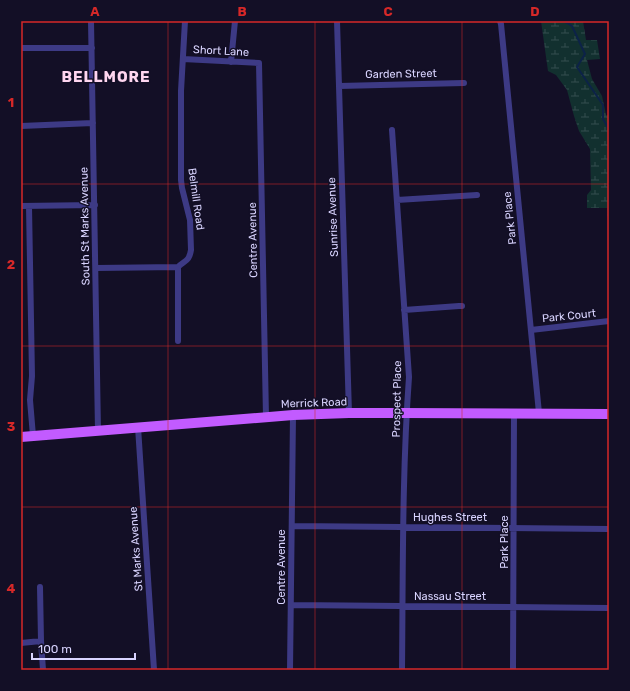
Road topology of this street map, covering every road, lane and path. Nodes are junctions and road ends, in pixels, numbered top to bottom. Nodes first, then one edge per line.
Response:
1 (91, 21) edge
2 (185, 21) edge
3 (235, 21) edge
4 (337, 21) edge
5 (500, 21) edge
6 (21, 48) edge
7 (92, 48) junction
8 (183, 59) junction
9 (231, 62) junction
10 (259, 63) joint
11 (464, 83) dead end
12 (339, 86) junction
13 (93, 123) junction
14 (21, 126) edge
15 (392, 130) dead end
16 (476, 195) dead end
17 (397, 200) junction
18 (95, 205) junction
19 (21, 206) edge
20 (29, 206) junction
21 (178, 267) junction
22 (96, 268) junction
23 (462, 306) dead end
24 (404, 310) junction
25 (609, 322) edge
26 (531, 330) junction
27 (178, 341) dead end
28 (349, 413) junction
29 (406, 413) junction
30 (514, 413) junction
31 (539, 413) junction
32 (609, 414) edge
33 (293, 415) junction
34 (266, 417) junction
35 (138, 428) junction
36 (98, 431) junction
37 (33, 436) junction
38 (21, 437) edge
39 (292, 526) junction
40 (403, 527) junction
41 (514, 528) junction
42 (609, 529) edge
43 (40, 588) dead end
44 (291, 605) junction
45 (403, 606) junction
46 (513, 607) junction
47 (609, 608) edge
48 (41, 641) junction
49 (21, 643) edge
50 (42, 670) edge
51 (154, 670) edge
52 (290, 670) edge
53 (402, 670) edge
54 (513, 670) edge

1 - 7 street, South St Marks Avenue
2 - 8 street, Belmill Road
3 - 9 street
4 - 12 street, Sunrise Avenue
5 - 26 street, Park Place
6 - 7 street
7 - 13 street, South St Marks Avenue
8 - 9 street, Short Lane
8 - 21 street, Belmill Road
9 - 10 street, Short Lane
10 - 34 street, Centre Avenue
11 - 12 street, Garden Street
12 - 28 street, Sunrise Avenue
13 - 14 street
13 - 18 street, South St Marks Avenue
15 - 17 street, Prospect Place
16 - 17 street
17 - 24 street, Prospect Place
18 - 20 street
18 - 22 street, South St Marks Avenue
19 - 20 street
20 - 37 street
21 - 22 street
21 - 27 street
22 - 36 street, South St Marks Avenue
23 - 24 street
24 - 29 street, Prospect Place
25 - 26 street, Park Court
26 - 31 street, Park Place
28 - 29 main road, Merrick Road
28 - 33 main road, Merrick Road
29 - 30 main road, Merrick Road
29 - 40 street, Prospect Place
30 - 31 main road, Merrick Road
30 - 41 street, Park Place
31 - 32 main road, Merrick Road
33 - 34 main road, Merrick Road
33 - 39 street, Centre Avenue
34 - 35 main road, Merrick Road
35 - 36 main road, Merrick Road
35 - 51 street, St Marks Avenue
36 - 37 main road, Merrick Road
37 - 38 main road, Merrick Road
39 - 40 street, Hughes Street
39 - 44 street, Centre Avenue
40 - 41 street, Hughes Street
40 - 45 street, Prospect Place
41 - 42 street, Hughes Street
41 - 46 street, Park Place
43 - 48 street
44 - 45 street, Nassau Street
44 - 52 street, Centre Avenue
45 - 46 street, Nassau Street
45 - 53 street, Prospect Place
46 - 47 street, Nassau Street
46 - 54 street, Park Place
48 - 49 street
48 - 50 street

